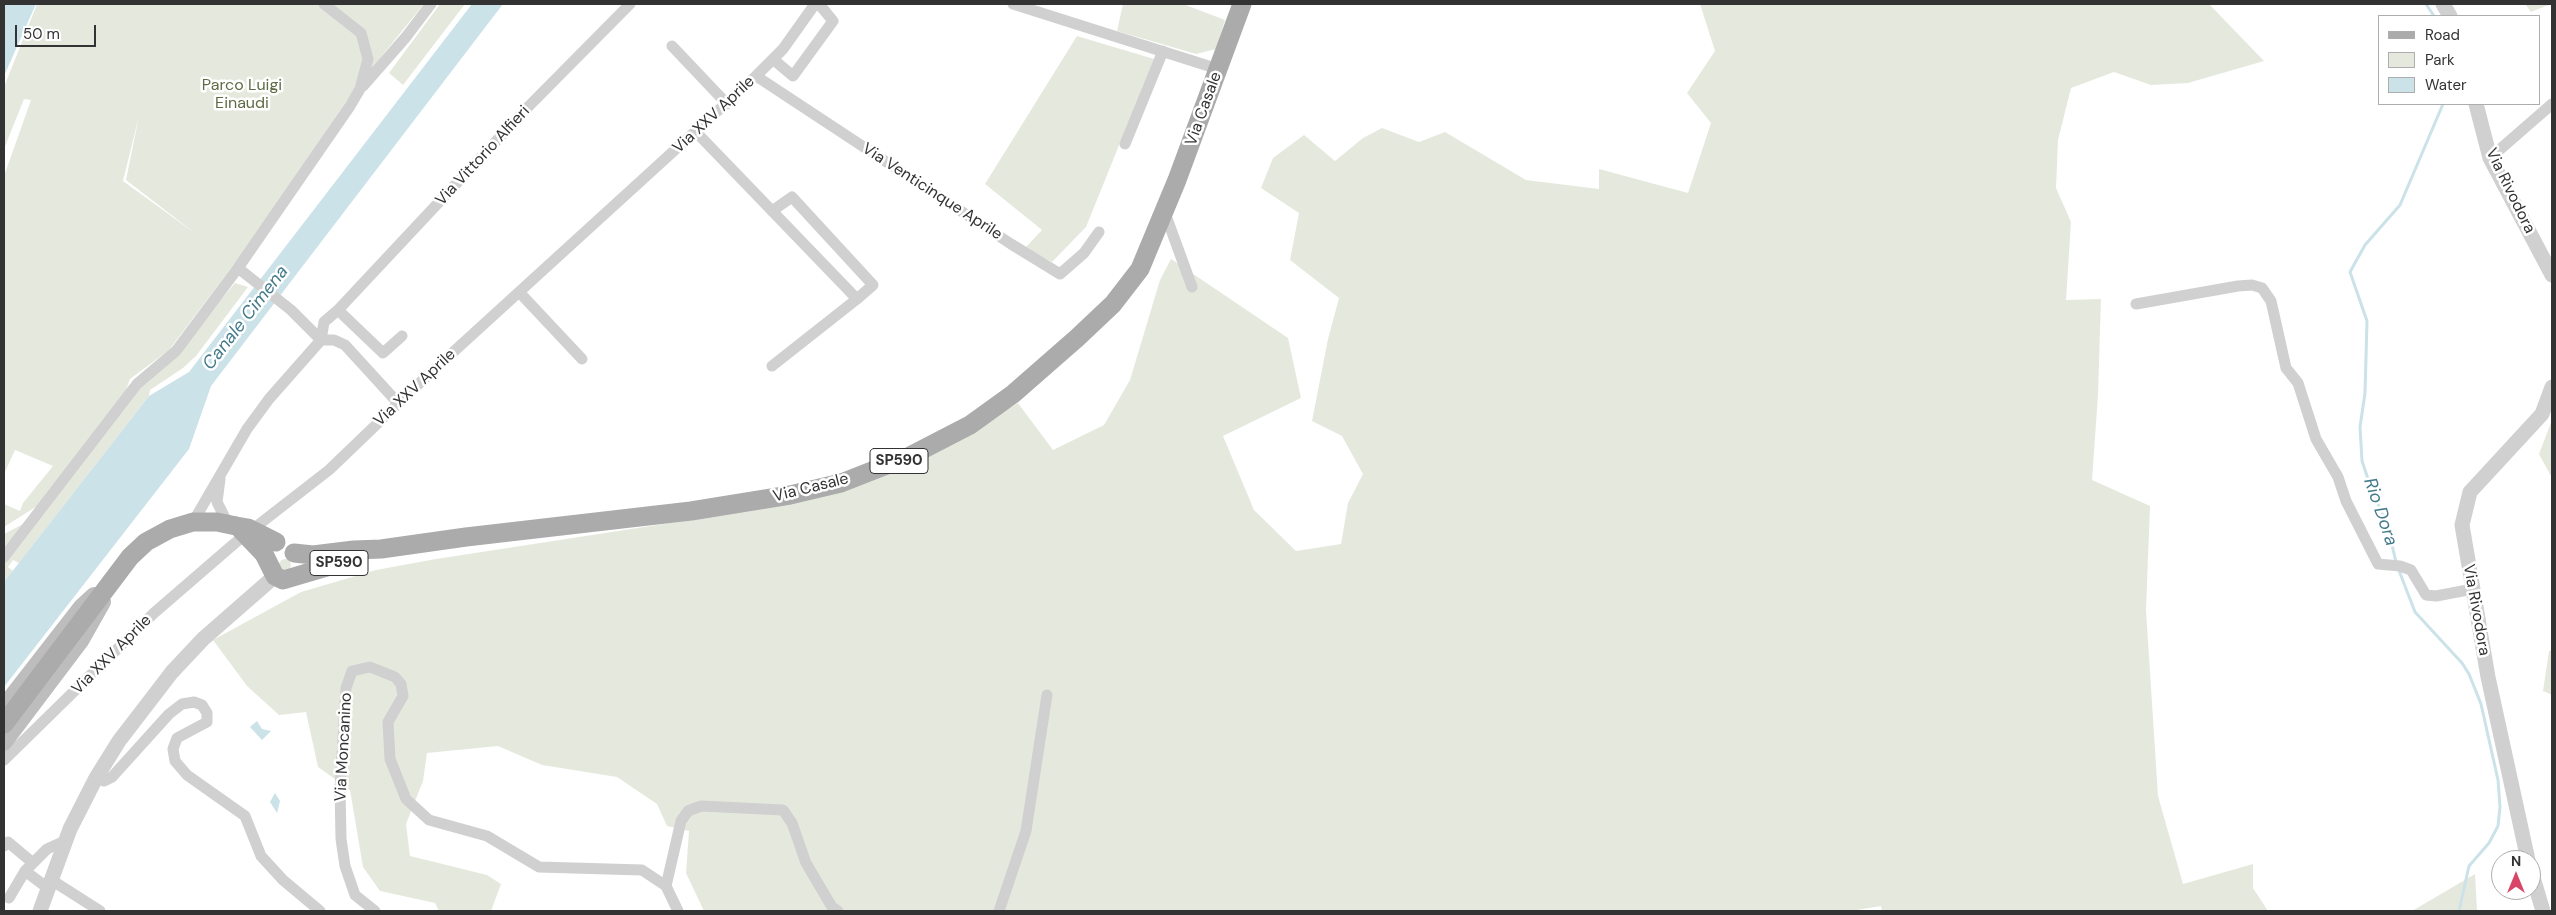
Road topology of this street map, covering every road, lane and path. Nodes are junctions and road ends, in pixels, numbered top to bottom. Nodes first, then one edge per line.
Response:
1 (324, 4) edge
2 (431, 4) edge
3 (630, 4) edge
4 (817, 4) edge
5 (1013, 4) edge
6 (1242, 4) edge
7 (1040, 7) edge
8 (672, 46) dead end
9 (1163, 51) junction
10 (774, 60) junction
11 (1218, 68) junction
12 (756, 76) junction
13 (360, 89) junction
14 (727, 104) junction
15 (2552, 104) edge
16 (2476, 105) edge
17 (696, 132) junction
18 (1125, 144) dead end
19 (2490, 158) junction
20 (772, 211) junction
21 (1164, 213) junction
22 (1099, 232) dead end
23 (832, 240) junction
24 (814, 255) junction
25 (238, 268) junction
26 (2552, 275) edge
27 (1192, 287) dead end
28 (520, 293) junction
29 (857, 299) junction
30 (2136, 304) dead end
31 (338, 310) junction
32 (402, 336) dead end
33 (321, 340) junction
34 (582, 358) dead end
35 (772, 366) dead end
36 (2552, 387) edge
37 (398, 402) junction
38 (222, 473) junction
39 (193, 522) junction
40 (232, 525) junction
41 (381, 549) junction
42 (4, 557) edge
43 (278, 557) junction
44 (118, 573) junction
45 (2473, 589) junction
46 (1047, 695) dead end
47 (4, 706) edge
48 (4, 724) edge
49 (4, 743) edge
50 (4, 760) edge
51 (96, 778) junction
52 (67, 840) junction
53 (4, 846) edge
54 (2526, 850) edge
55 (29, 867) junction
56 (51, 885) junction
57 (666, 886) junction
58 (9, 898) dead end
59 (40, 911) edge
60 (100, 911) edge
61 (320, 911) edge
62 (376, 911) edge
63 (678, 911) edge
64 (838, 911) edge
65 (999, 911) edge

1 - 13 street
2 - 13 street
3 - 31 street, Via Vittorio Alfieri
4 - 10 street, Via XXV Aprile
4 - 10 street
5 - 7 street
6 - 11 main road, Via Casale / SP590
7 - 9 street
8 - 14 street
9 - 11 street
9 - 18 street
10 - 12 street, Via XXV Aprile
11 - 21 main road, Via Casale / SP590
12 - 14 street, Via XXV Aprile
12 - 22 street, Via Venticinque Aprile
13 - 25 street
14 - 17 street, Via XXV Aprile
15 - 19 street
16 - 19 street, Via Rivodora
17 - 20 street
17 - 28 street, Via XXV Aprile
19 - 26 street, Via Rivodora
20 - 23 street
20 - 24 street
21 - 27 street
21 - 41 main road, Via Casale / SP590
23 - 24 street
23 - 29 street
24 - 29 street
25 - 33 street
25 - 42 street
28 - 34 street
28 - 37 street, Via XXV Aprile
29 - 35 street
30 - 45 street
31 - 32 street
31 - 33 street, Via Vittorio Alfieri
33 - 37 street
33 - 38 street, Via Vittorio Alfieri
36 - 45 street, Via Rivodora
37 - 50 street, Via XXV Aprile
38 - 39 street, Via Vittorio Alfieri
38 - 40 street, Via Vittorio Alfieri
39 - 40 main road
39 - 44 main road
40 - 43 main road, bridge
41 - 43 main road, SP590
41 - 43 main road, SP590
43 - 51 street
44 - 47 main road
44 - 48 main road
44 - 49 main road
45 - 54 street, Via Rivodora
46 - 65 street
51 - 52 street
51 - 61 street
52 - 55 street
52 - 56 street
53 - 55 street
55 - 56 street
55 - 58 street
56 - 59 street
56 - 60 street
57 - 62 street, Via Moncanino
57 - 63 street
57 - 64 street

